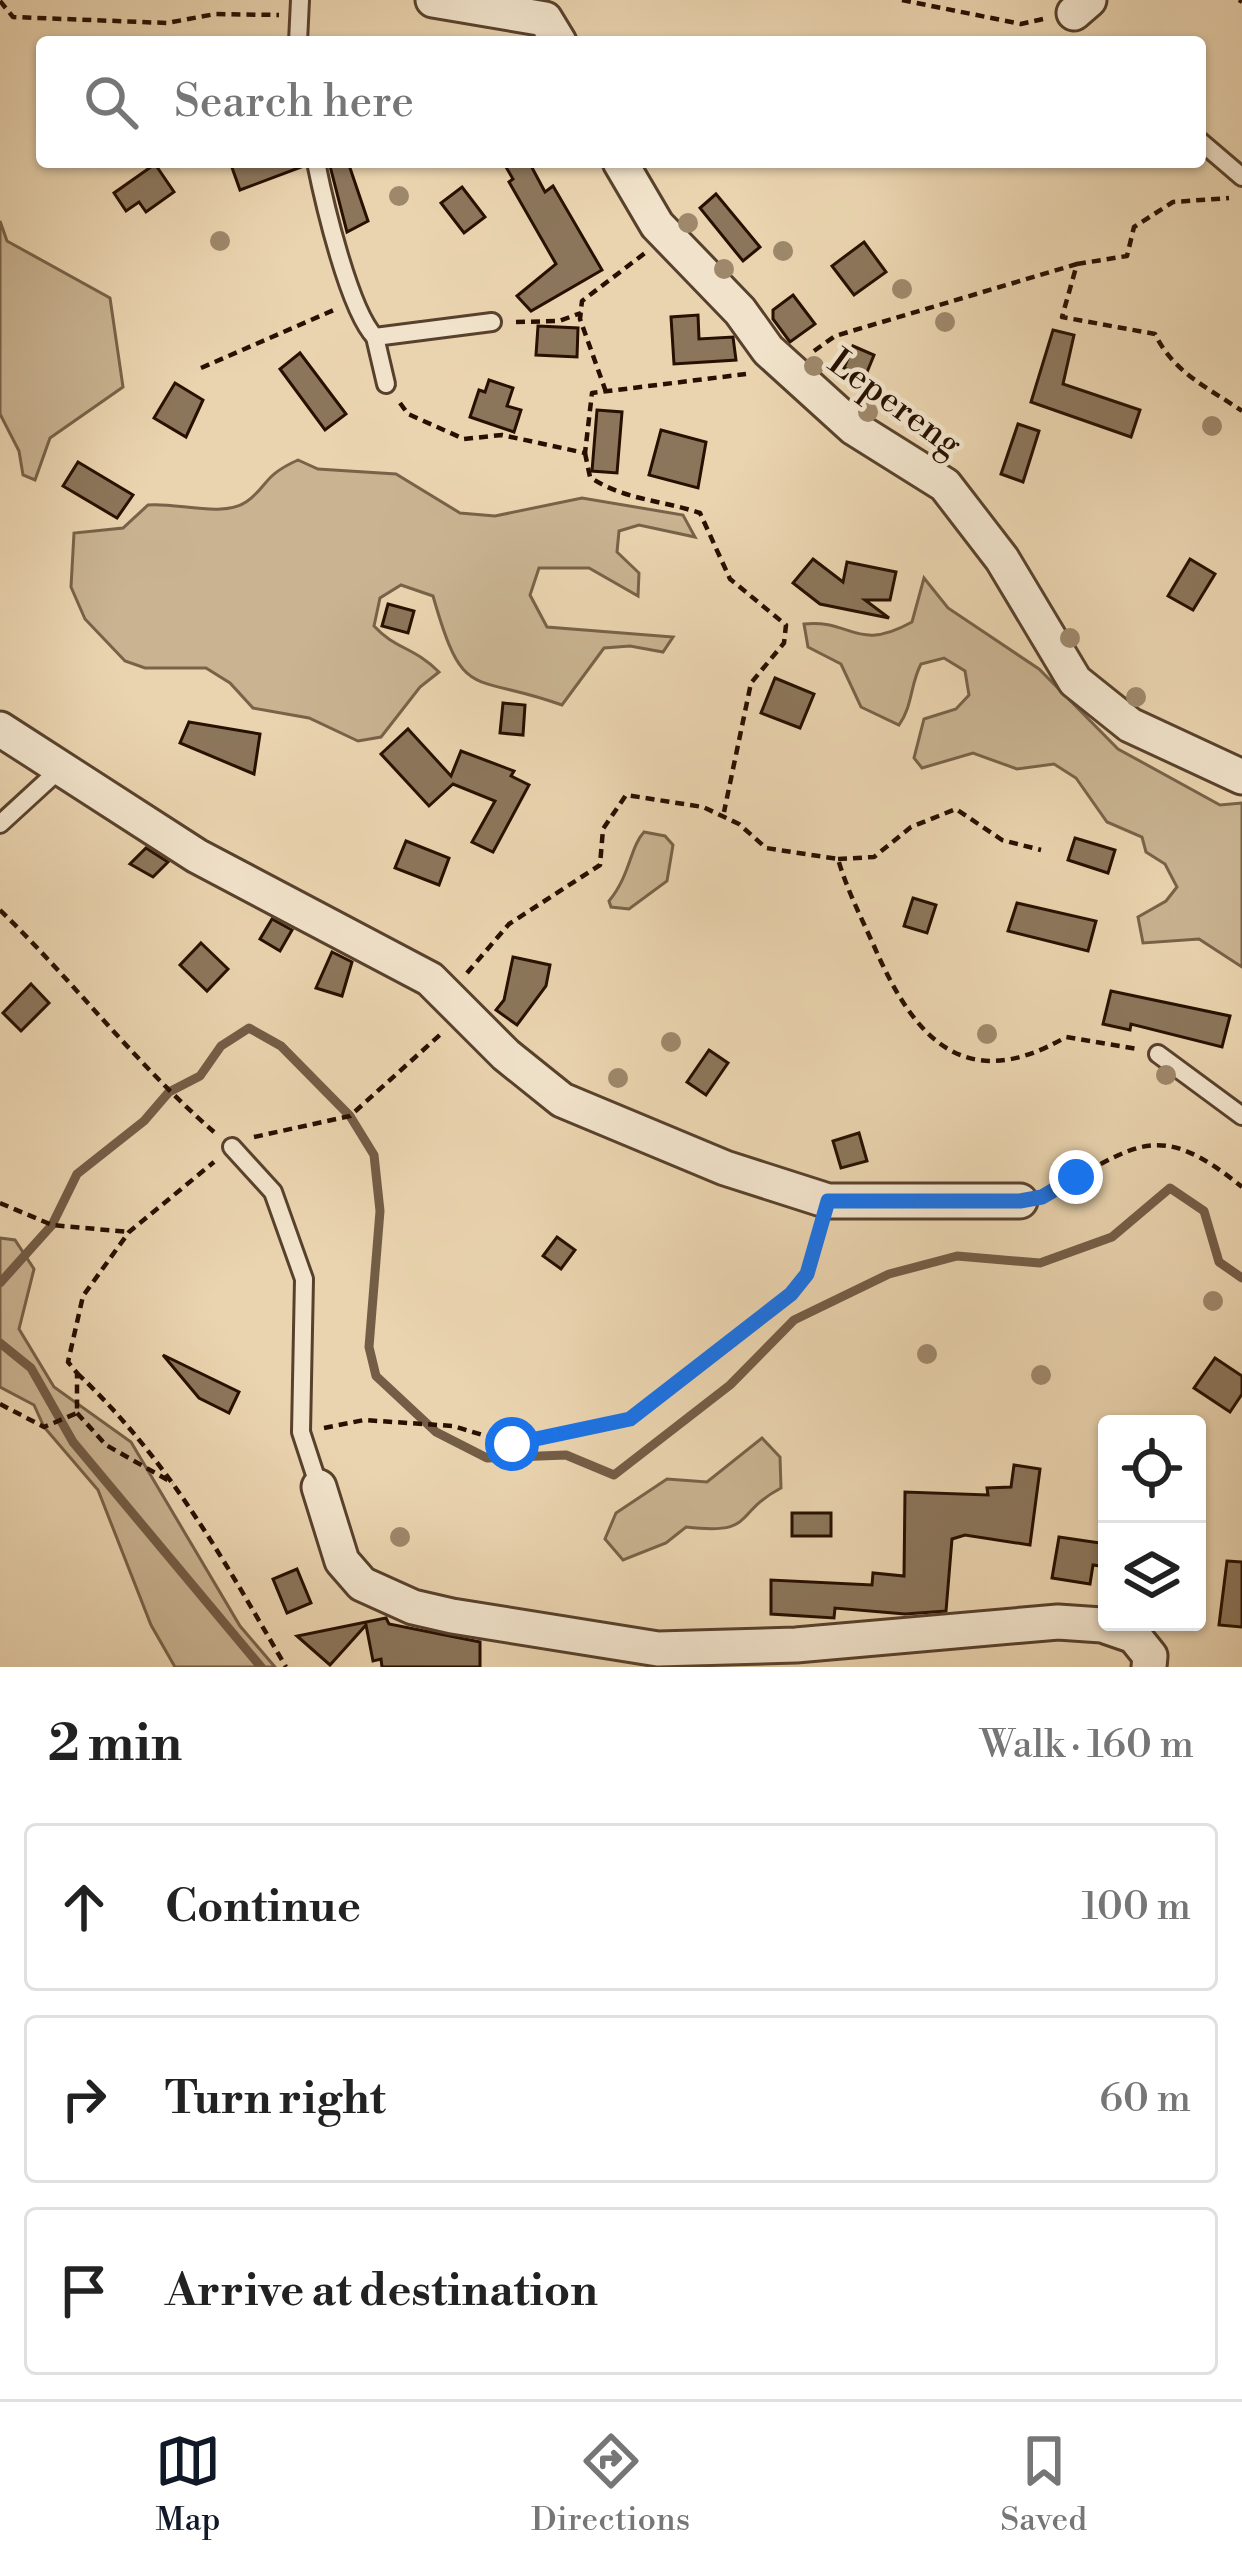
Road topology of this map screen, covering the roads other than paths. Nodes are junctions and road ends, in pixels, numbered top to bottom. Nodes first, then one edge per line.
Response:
1 (433, 0) edge
2 (555, 36) edge
3 (1206, 147) edge
4 (318, 168) edge
5 (624, 168) edge
6 (1242, 180) edge
7 (492, 322) road end
8 (375, 337) junction
9 (386, 384) road end
10 (0, 729) edge
11 (60, 769) junction
12 (1242, 777) edge
13 (0, 824) edge
14 (1158, 1054) road end
15 (1242, 1115) edge
16 (232, 1147) road end
17 (1020, 1201) road end
18 (319, 1487) joint
19 (1149, 1667) edge

1 - 2 street
3 - 6 lane
4 - 8 lane
5 - 12 street, Lepereng
7 - 8 lane
8 - 9 lane
10 - 11 street
11 - 13 lane
11 - 17 street
14 - 15 lane
16 - 18 lane
18 - 19 street

